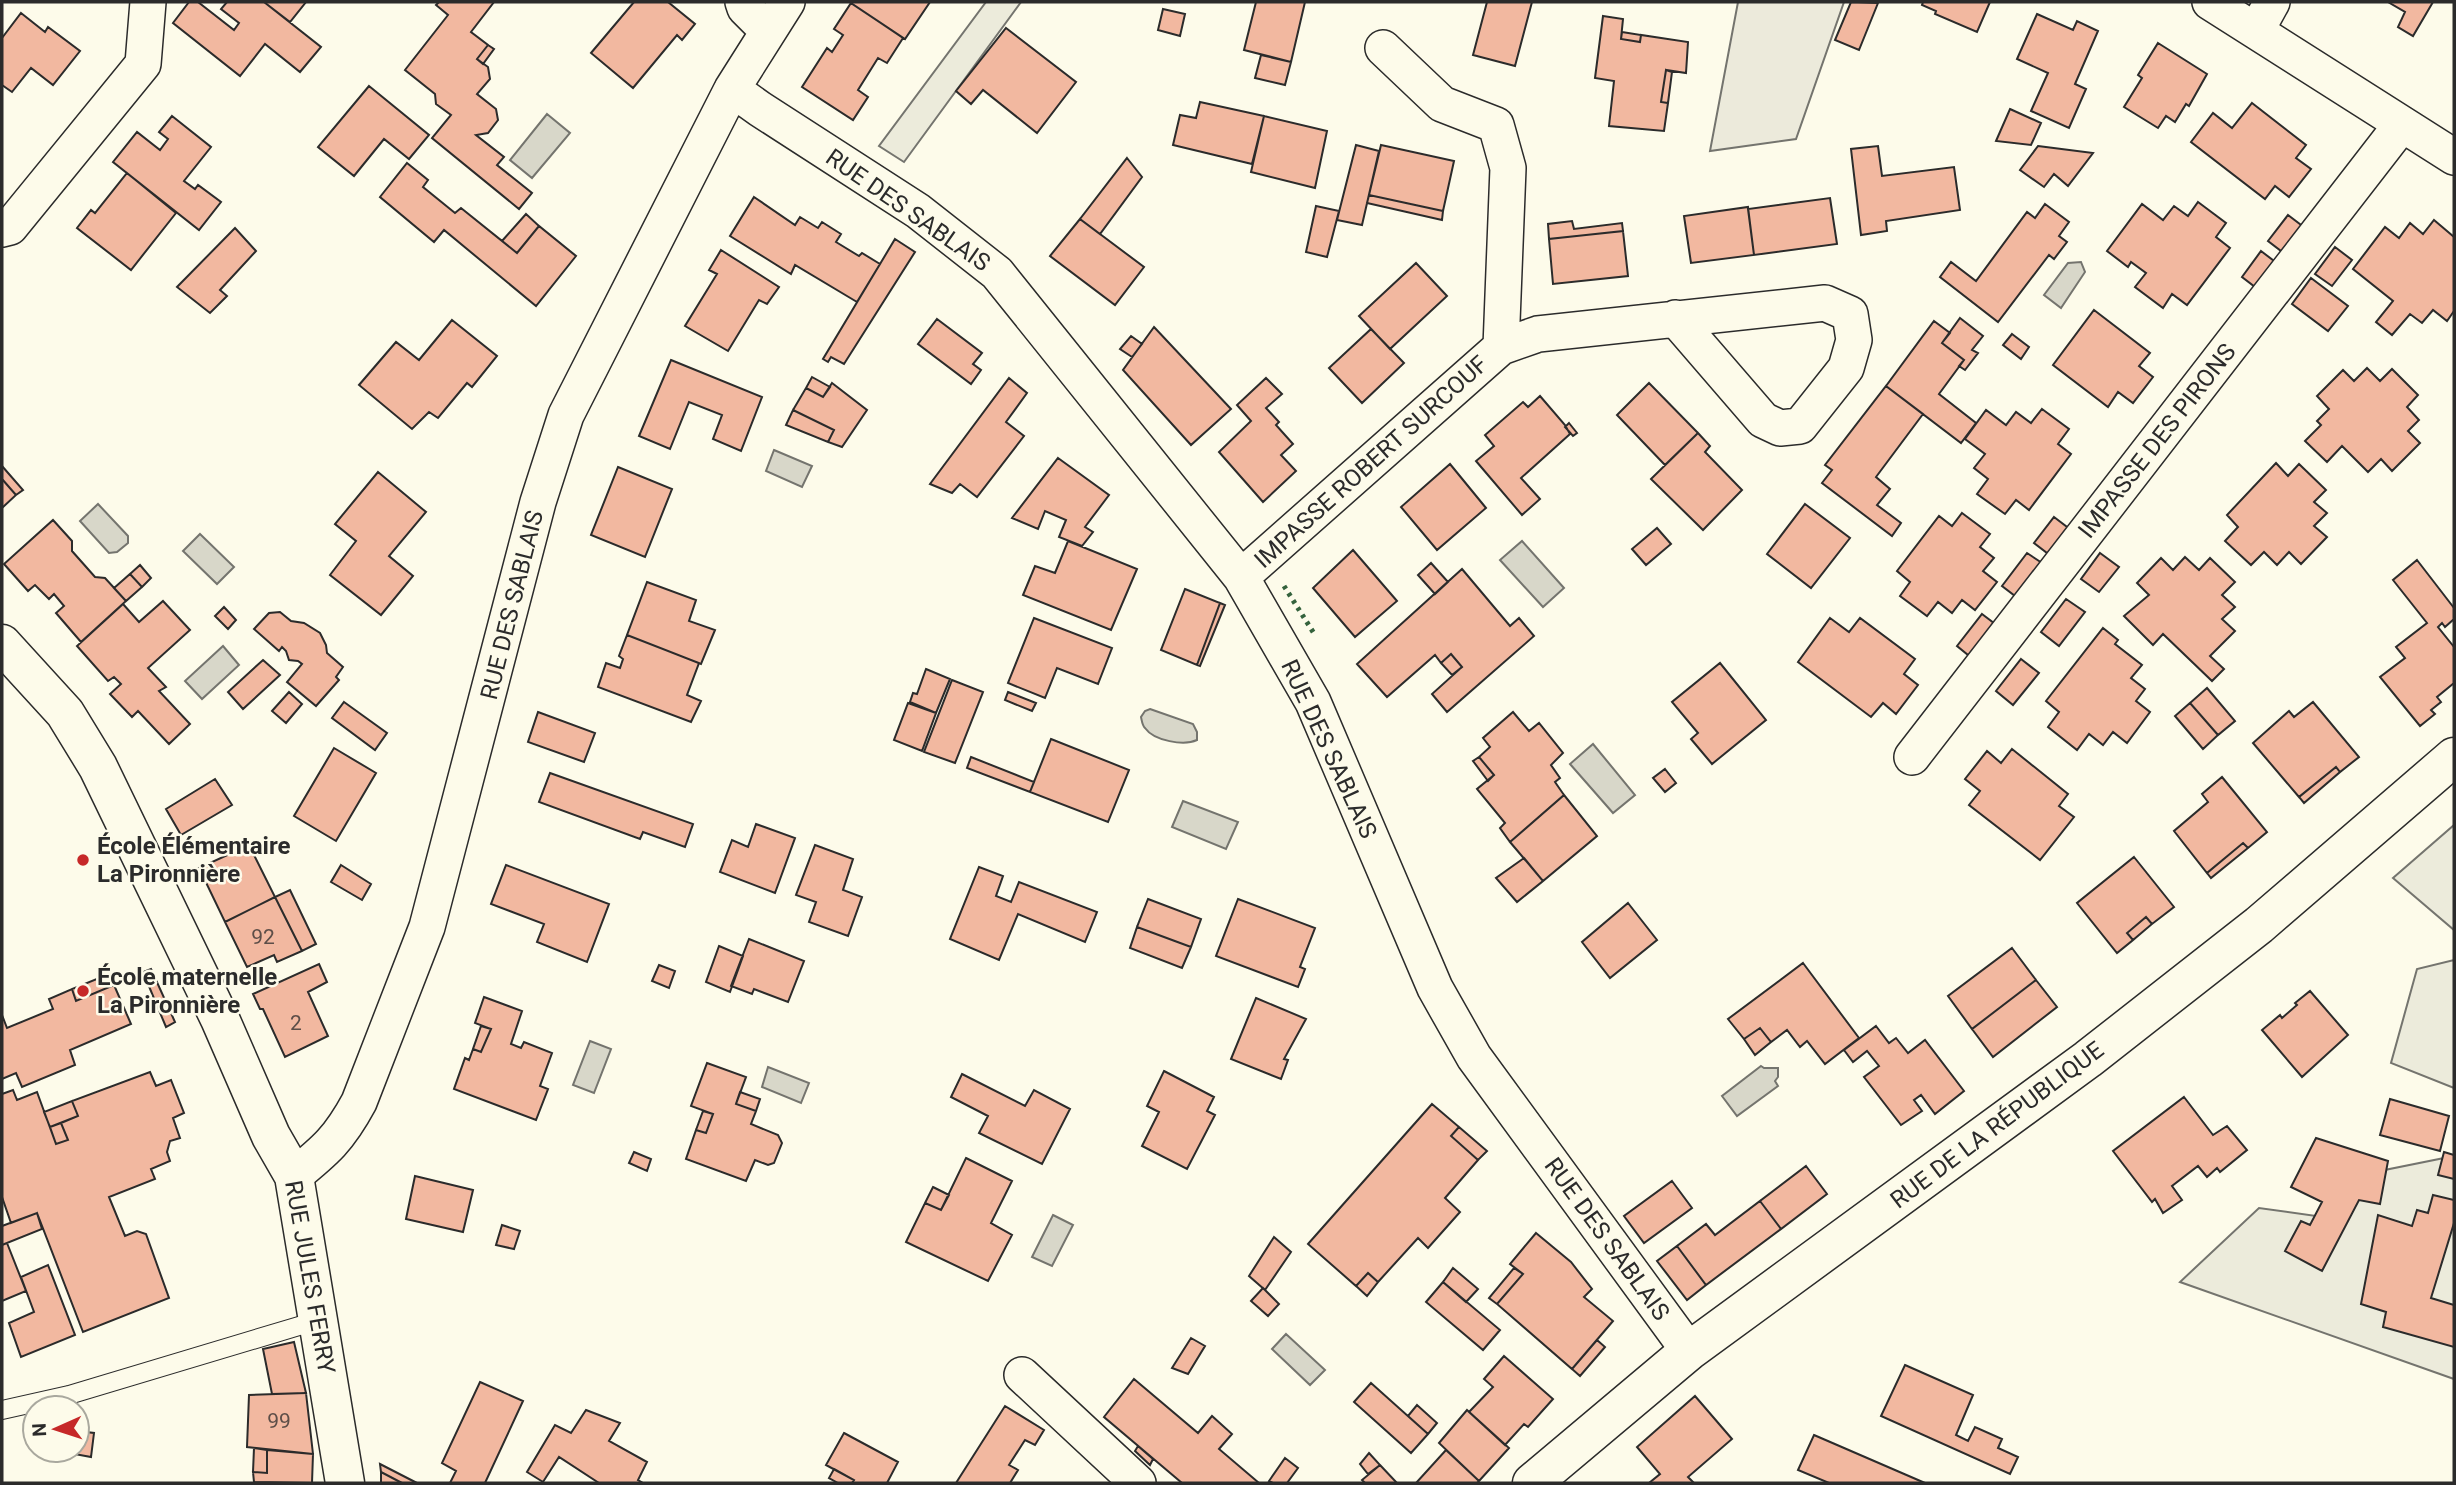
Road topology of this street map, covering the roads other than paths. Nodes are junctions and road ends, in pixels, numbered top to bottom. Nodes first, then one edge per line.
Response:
1 (148, 2) edge
2 (743, 2) edge
3 (787, 2) edge
4 (2210, 2) edge
5 (2264, 16) edge
6 (768, 31) junction
7 (1383, 48) dead end
8 (732, 89) junction
9 (2402, 124) junction
10 (2454, 157) edge
11 (2, 229) edge
12 (1675, 318) junction
13 (1501, 347) junction
14 (1241, 577) junction
15 (5, 653) edge
16 (1912, 757) dead end
17 (2454, 757) edge
18 (294, 1176) junction
19 (319, 1320) junction
20 (1689, 1351) junction
21 (1022, 1375) dead end
22 (2, 1410) edge
23 (345, 1483) edge
24 (1138, 1483) edge
25 (1532, 1483) edge

1 - 11 street
2 - 6 street
3 - 6 street
4 - 5 street
5 - 9 street
6 - 8 street
7 - 13 street, IMPASSE ROBERT SURCOUF
8 - 14 street, RUE DES SABLAIS
8 - 18 street, RUE DES SABLAIS
9 - 10 street
9 - 16 street, IMPASSE DES PIRONS
12 - 12 street, IMPASSE ROBERT SURCOUF
12 - 13 street, IMPASSE ROBERT SURCOUF
13 - 14 street, IMPASSE ROBERT SURCOUF
14 - 20 street, RUE DES SABLAIS
15 - 18 street, RUE JULES FERRY
17 - 20 street, RUE DE LA RÉPUBLIQUE
18 - 19 street, RUE JULES FERRY
19 - 22 lane
19 - 23 street, RUE JULES FERRY
20 - 25 street, RUE DE LA RÉPUBLIQUE
21 - 24 street

